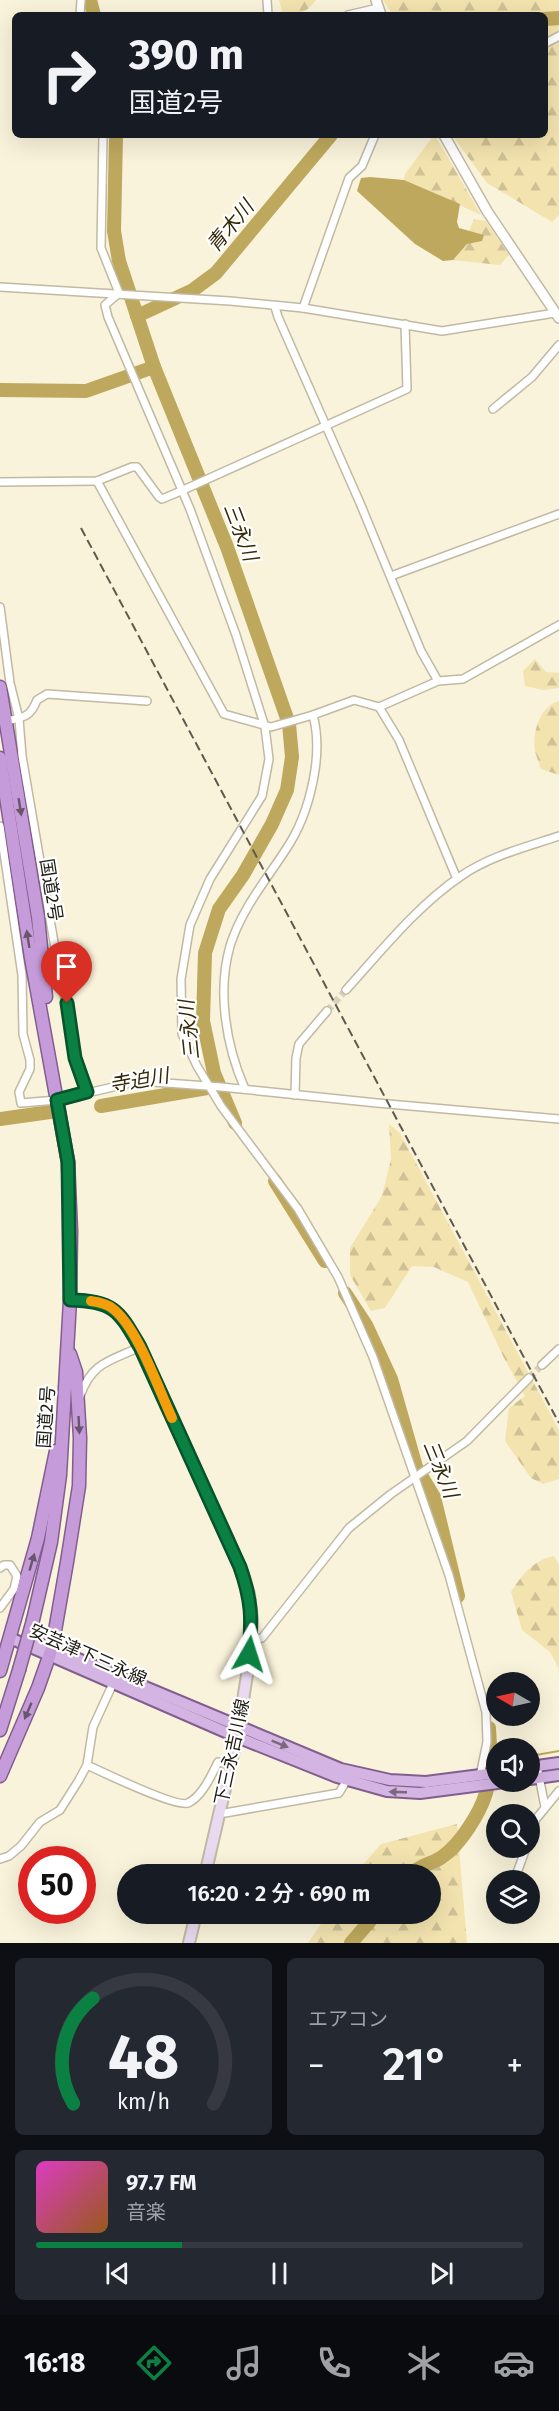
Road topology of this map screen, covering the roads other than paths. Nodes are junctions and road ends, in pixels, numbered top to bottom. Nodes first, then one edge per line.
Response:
1 (378, 8) edge
2 (361, 12) edge
3 (103, 138) edge
4 (374, 138) edge
5 (446, 138) edge
6 (0, 286) edge
7 (122, 294) junction
8 (275, 307) junction
9 (303, 308) junction
10 (557, 315) edge
11 (405, 324) junction
12 (559, 345) edge
13 (493, 409) dead end
14 (327, 427) junction
15 (97, 481) junction
16 (0, 482) edge
17 (183, 491) junction
18 (559, 513) edge
19 (391, 576) junction
20 (0, 608) edge
21 (559, 625) edge
22 (438, 681) junction
23 (0, 687) edge
24 (147, 701) dead end
25 (379, 707) junction
26 (310, 716) junction
27 (15, 719) junction
28 (268, 727) junction
29 (0, 758) edge
30 (0, 826) edge
31 (559, 836) edge
32 (458, 879) junction
33 (346, 990) tunnel mouth
34 (327, 1011) tunnel mouth
35 (211, 1086) junction
36 (245, 1089) junction
37 (87, 1092) junction
38 (296, 1095) junction
39 (57, 1100) junction
40 (559, 1119) edge
41 (70, 1300) junction
42 (68, 1347) junction
43 (140, 1347) junction
44 (559, 1349) edge
45 (542, 1365) tunnel mouth
46 (529, 1378) tunnel mouth
47 (78, 1402) junction
48 (64, 1418) junction
49 (416, 1478) junction
50 (0, 1568) edge
51 (0, 1608) edge
52 (6, 1638) edge
53 (250, 1640) junction
54 (50, 1652) junction
55 (0, 1671) edge
56 (115, 1680) junction
57 (0, 1730) edge
58 (238, 1732) junction
59 (559, 1762) edge
60 (231, 1764) junction
61 (87, 1765) junction
62 (540, 1766) edge
63 (349, 1775) junction
64 (559, 1775) edge
65 (0, 1776) edge
66 (486, 1777) edge
67 (540, 1777) edge
68 (478, 1781) junction
69 (486, 1781) edge
70 (559, 1791) edge
71 (540, 1792) edge
72 (545, 1807) junction
73 (219, 1812) junction
74 (540, 1814) edge
75 (0, 1859) edge
76 (207, 1864) edge
77 (194, 1924) edge
78 (189, 1943) edge

1 - 2 street
3 - 7 street
4 - 9 street
5 - 10 street
6 - 7 street
7 - 8 street
7 - 17 street
8 - 9 street
8 - 14 street
9 - 11 street
10 - 11 street
11 - 14 street
12 - 13 street
14 - 17 street
14 - 19 street
15 - 16 street
15 - 17 street
15 - 28 street
17 - 28 street
18 - 19 street
19 - 22 street
20 - 27 street
21 - 22 street
22 - 25 street
23 -> 39 highway, 国道2号
24 - 27 street
25 - 26 street
25 - 32 street
26 - 28 street
26 - 36 street
27 - 37 street
28 - 35 street
39 -> 29 highway, 国道2号
30 - 39 street
31 - 32 street
32 - 33 street
34 - 38 street
35 - 36 street
35 - 37 street
35 - 49 street
36 - 38 street
37 - 39 street
38 - 40 street
39 - 41 highway, 国道2号
41 - 42 highway, 国道2号
41 - 43 main road, 下三永吉川線
42 - 47 highway
42 - 48 highway, 国道2号
43 - 47 street
43 - 53 main road, 下三永吉川線
44 - 45 street
46 - 49 street
47 -> 54 highway
52 -> 48 highway
48 - 57 highway, 国道2号, bridge
49 - 53 street
49 - 68 street
50 - 51 street
52 - 54 main road, 安芸津下三永線
52 - 55 highway
53 - 58 main road, 下三永吉川線
54 - 56 main road, 安芸津下三永線
54 -> 65 highway
56 - 58 main road, 安芸津下三永線
56 - 61 street
58 - 60 main road, 下三永吉川線
58 - 63 main road, 安芸津下三永線
59 - 62 main road
60 - 61 street
60 - 73 main road, 下三永吉川線
61 - 75 street
63 - 68 main road, 安芸津下三永線
63 - 73 street
64 - 67 main road
66 - 68 main road, 安芸津下三永線
68 - 69 main road, 安芸津下三永線
70 - 72 street
71 - 72 street
72 - 74 street
73 - 76 main road, 下三永吉川線
77 - 78 main road

